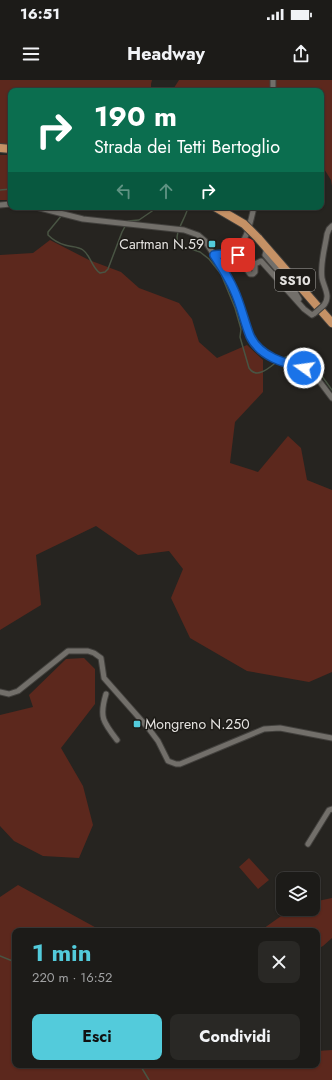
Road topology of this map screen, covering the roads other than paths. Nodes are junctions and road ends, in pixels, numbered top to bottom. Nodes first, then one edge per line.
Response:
1 (51, 210) edge
2 (220, 210) edge
3 (253, 210) edge
4 (332, 226) edge
5 (267, 248) junction
6 (232, 253) junction
7 (214, 255) junction
8 (304, 309) junction
9 (332, 323) edge
10 (332, 398) edge
11 (108, 683) junction
12 (0, 692) edge
13 (332, 738) edge
14 (117, 740) dead end
15 (332, 809) edge
16 (308, 844) dead end

1 - 7 street
2 - 5 main road, SS10, bridge
3 - 6 street
4 - 8 street, bridge
5 - 8 street
5 - 9 main road, SS10
6 - 7 street
6 - 8 street
7 - 10 street
11 - 12 street
11 - 13 street
11 - 14 street
15 - 16 street

